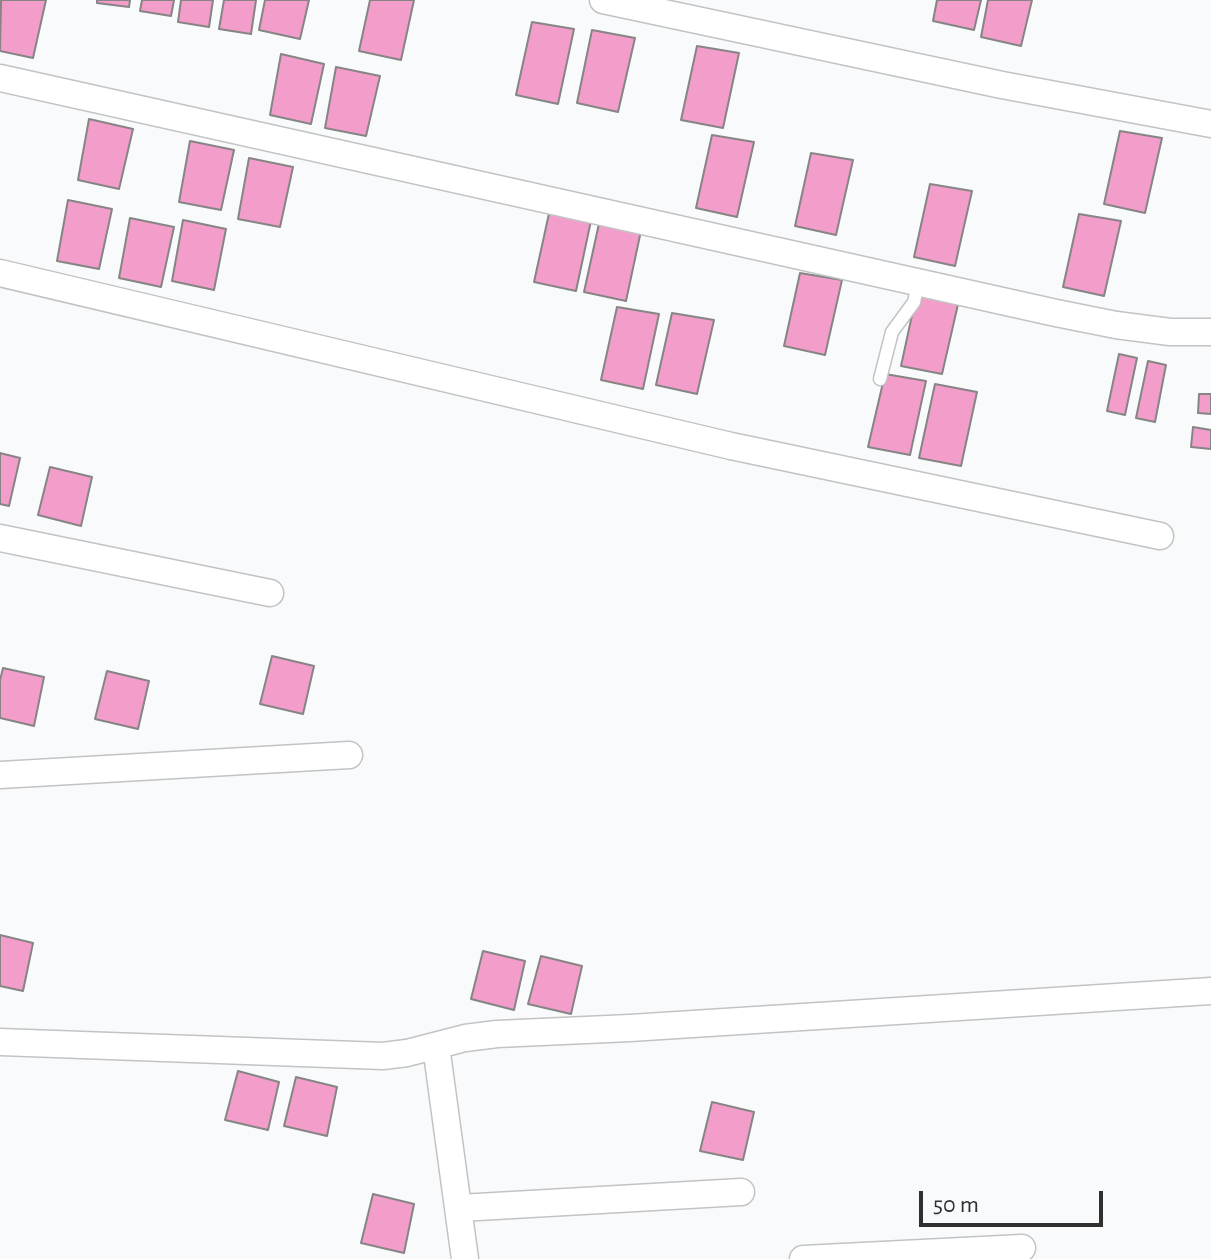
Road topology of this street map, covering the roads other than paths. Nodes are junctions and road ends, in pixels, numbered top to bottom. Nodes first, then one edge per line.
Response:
1 (603, 0) edge
2 (0, 78) edge
3 (1211, 124) edge
4 (0, 273) edge
5 (918, 283) junction
6 (1211, 332) edge
7 (880, 379) dead end
8 (1160, 536) dead end
9 (0, 538) edge
10 (270, 593) dead end
11 (349, 755) dead end
12 (0, 775) edge
13 (1211, 991) edge
14 (0, 1042) edge
15 (436, 1046) junction
16 (741, 1192) dead end
17 (460, 1208) junction
18 (1022, 1248) dead end
19 (465, 1259) edge
20 (803, 1259) edge

1 - 3 street
2 - 5 street
4 - 8 street
5 - 6 street
5 - 7 lane
9 - 10 street
11 - 12 street
13 - 15 street
14 - 15 street
15 - 17 street
16 - 17 street
17 - 19 street
18 - 20 street

